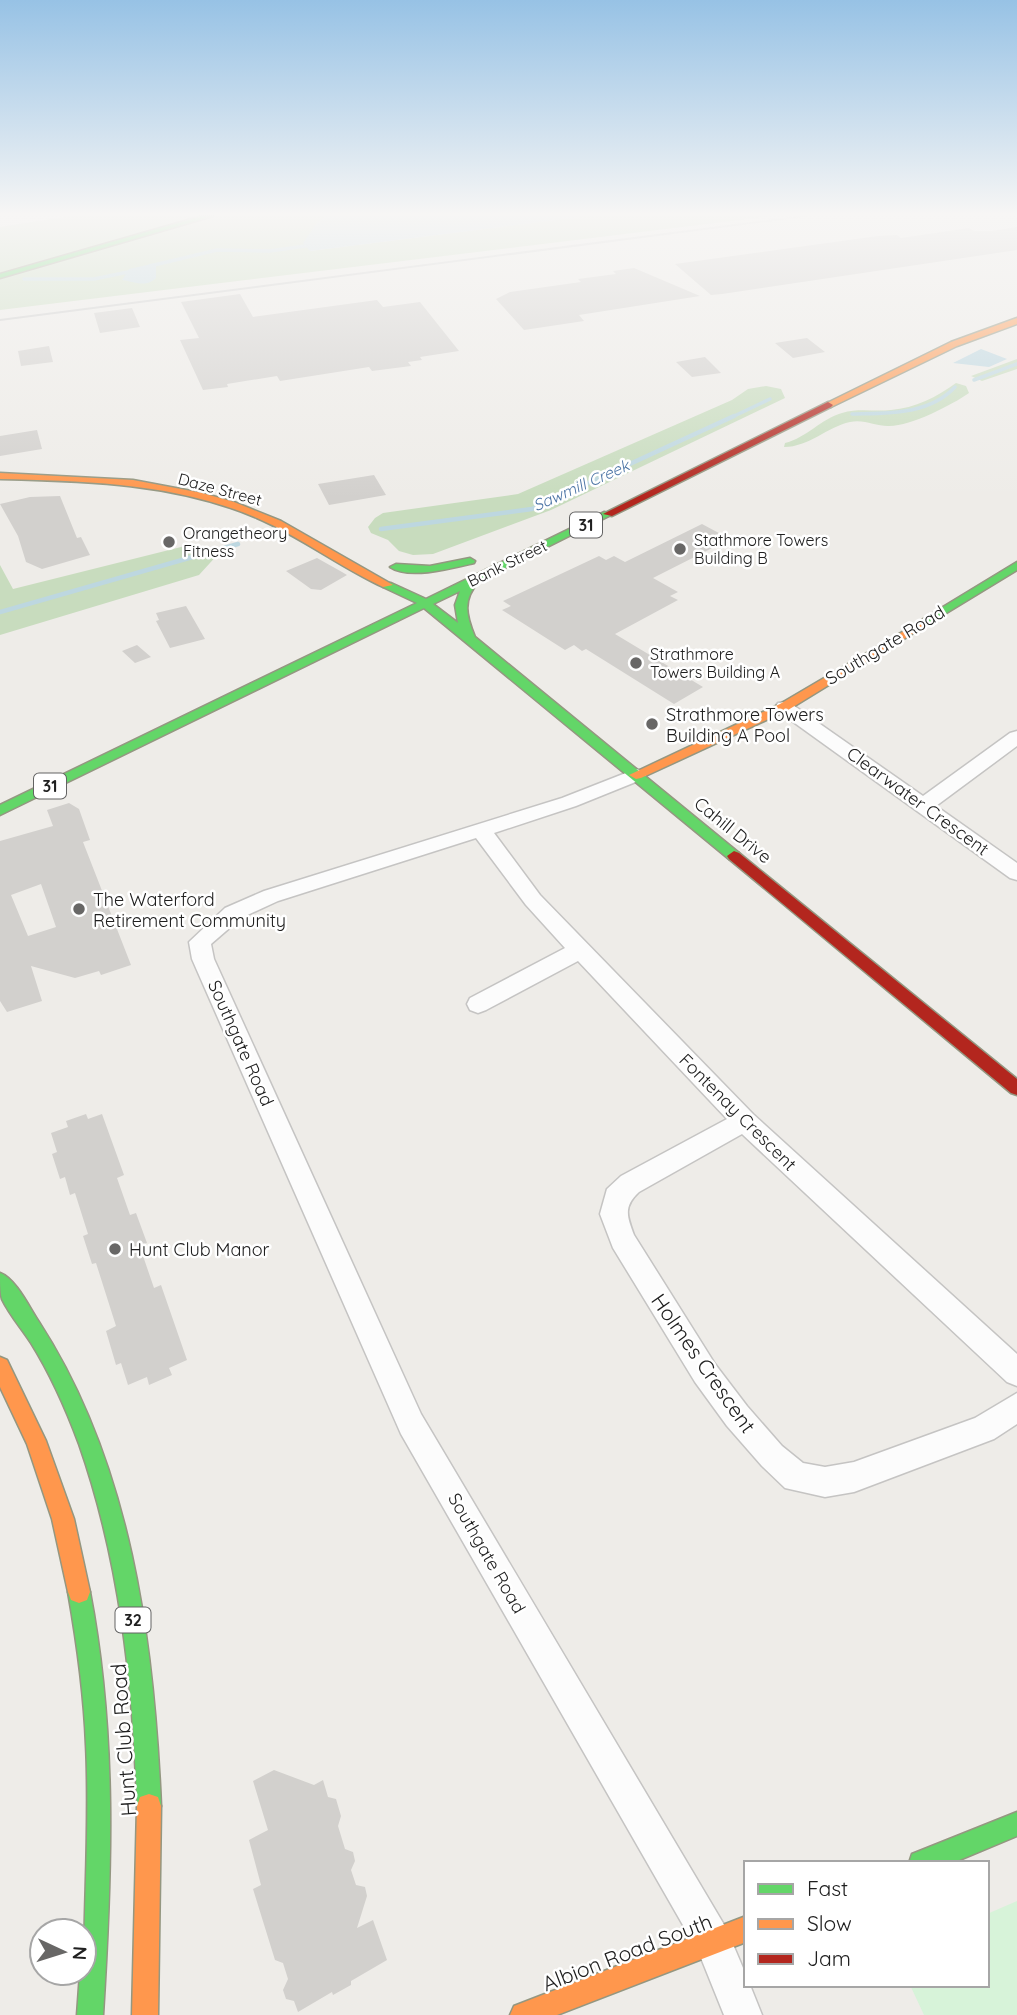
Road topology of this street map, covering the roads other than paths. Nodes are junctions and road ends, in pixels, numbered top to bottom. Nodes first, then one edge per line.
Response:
1 (1017, 313) edge
2 (1017, 321) edge
3 (822, 395) junction
4 (837, 402) junction
5 (0, 466) edge
6 (0, 476) edge
7 (117, 476) junction
8 (271, 503) dead end
9 (569, 515) dead end
10 (1017, 565) edge
11 (477, 577) junction
12 (406, 591) junction
13 (387, 601) dead end
14 (423, 603) junction
15 (469, 638) junction
16 (281, 651) dead end
17 (297, 665) junction
18 (784, 707) junction
19 (1017, 737) edge
20 (86, 746) dead end
21 (100, 761) junction
22 (636, 775) junction
23 (924, 805) junction
24 (0, 811) edge
25 (481, 831) junction
26 (1017, 873) edge
27 (579, 950) junction
28 (478, 1004) dead end
29 (1017, 1087) edge
30 (744, 1121) junction
31 (0, 1281) edge
32 (0, 1366) edge
33 (1017, 1373) edge
34 (1017, 1407) edge
35 (1017, 1824) edge
36 (926, 1861) edge
37 (95, 1917) edge
38 (729, 1935) edge
39 (84, 1987) edge
40 (92, 1987) edge
41 (146, 1988) junction
42 (74, 2015) edge
43 (90, 2015) edge
44 (145, 2015) edge
45 (159, 2015) edge
46 (523, 2015) edge
47 (743, 2015) edge

1 - 3 main road, 31
2 - 4 main road, Bank Street / 31
3 - 4 main road
3 - 9 main road, 31
4 - 11 main road, Bank Street / 31
5 - 7 main road, Daze Street
6 - 7 main road, Daze Street
7 - 8 main road, Daze Street
7 - 12 main road, Daze Street
10 - 18 main road, Southgate Road
11 - 14 main road, Bank Street / 31
11 - 15 main road
12 - 12 main road, Bank Street
12 - 13 main road, Bank Street
12 - 14 main road, Daze Street
14 - 15 main road, Cahill Drive
14 - 17 main road, Bank Street / 31
15 - 22 main road, Cahill Drive
16 - 17 main road
17 - 21 main road, Bank Street / 31
18 - 22 main road, Southgate Road
18 - 23 street, Clearwater Crescent
19 - 23 street
20 - 21 main road
21 - 24 main road, Bank Street / 31
22 - 25 street, Southgate Road
22 - 29 main road, Cahill Drive
23 - 26 street, Clearwater Crescent
25 - 27 street, Fontenay Crescent
25 - 38 street, Southgate Road
27 - 28 street
27 - 30 street, Fontenay Crescent
30 - 33 street, Fontenay Crescent
30 - 34 street, Holmes Crescent
31 - 41 main road, Hunt Club Road / 32
32 - 37 main road, Hunt Club Road
35 - 36 main road
38 - 46 main road, Albion Road South
38 - 47 street
39 - 42 main road
40 - 43 main road, Hunt Club Road
41 - 44 main road, Hunt Club Road / 32
41 - 45 main road

